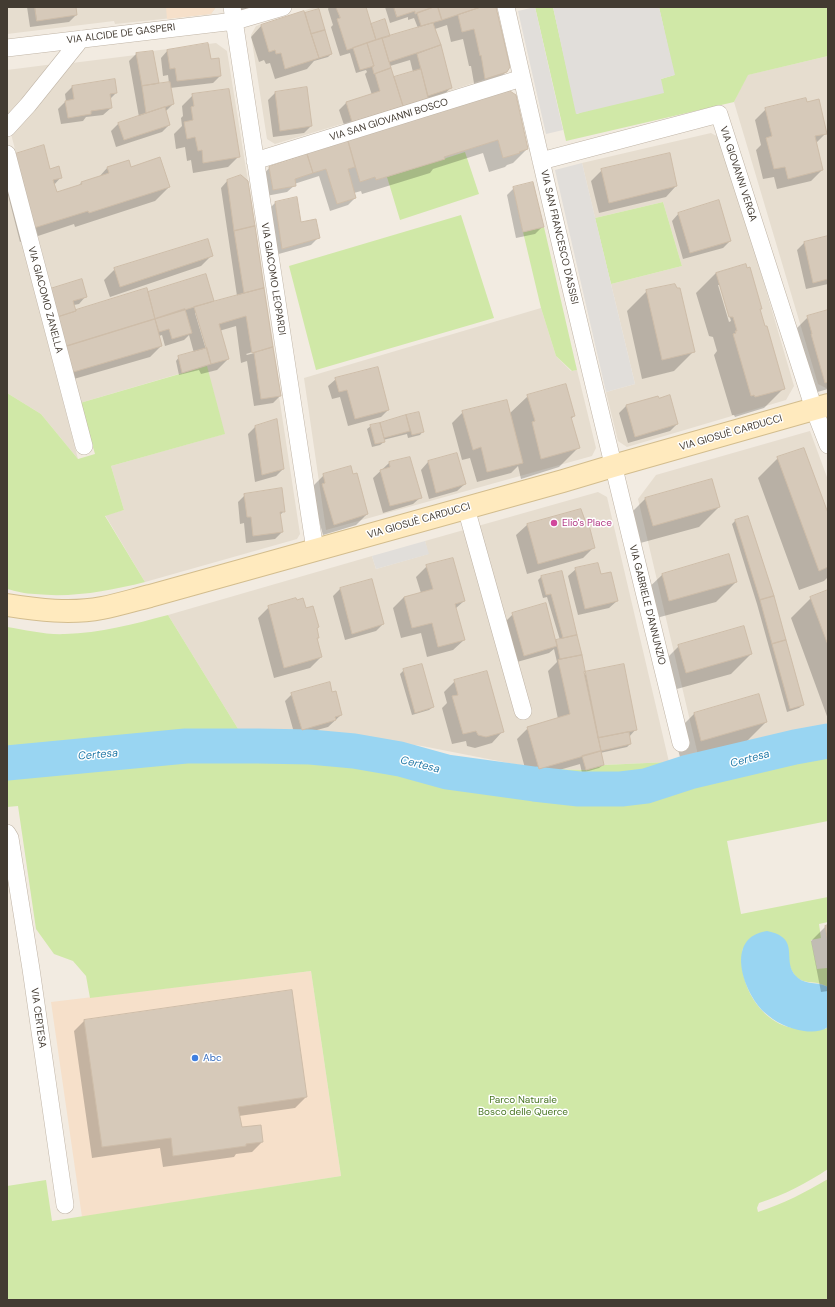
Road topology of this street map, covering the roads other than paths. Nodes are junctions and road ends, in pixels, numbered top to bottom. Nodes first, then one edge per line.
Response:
1 (283, 7) edge
2 (506, 7) edge
3 (234, 14) edge
4 (81, 39) junction
5 (7, 48) edge
6 (522, 78) junction
7 (7, 128) edge
8 (7, 154) edge
9 (255, 161) junction
10 (541, 161) junction
11 (821, 407) edge
12 (828, 445) edge
13 (84, 446) dead end
14 (613, 466) junction
15 (466, 508) junction
16 (315, 550) junction
17 (7, 605) edge
18 (523, 711) dead end
19 (681, 743) dead end
20 (7, 833) edge
21 (65, 1205) dead end

1 - 3 street, VIA ALCIDE DE GASPERI
2 - 6 street, VIA SAN FRANCESCO D'ASSISI
3 - 4 street, VIA ALCIDE DE GASPERI
3 - 9 street, VIA GIACOMO LEOPARDI
4 - 5 street, VIA ALCIDE DE GASPERI
4 - 7 street
6 - 9 street, VIA SAN GIOVANNI BOSCO
6 - 10 street, VIA SAN FRANCESCO D'ASSISI
8 - 13 street, VIA GIACOMO ZANELLA
9 - 16 street, VIA GIACOMO LEOPARDI
10 - 11 street, VIA GIOVANNI VERGA
10 - 14 street, VIA SAN FRANCESCO D'ASSISI
11 - 12 street
11 - 14 street, VIA GIOSUÈ CARDUCCI
14 - 15 street, VIA GIOSUÈ CARDUCCI
14 - 19 street, VIA GABRIELE D'ANNUNZIO
15 - 16 street, VIA GIOSUÈ CARDUCCI
15 - 18 street
16 - 17 street, VIA GIOSUÈ CARDUCCI
20 - 21 street, VIA CERTESA

